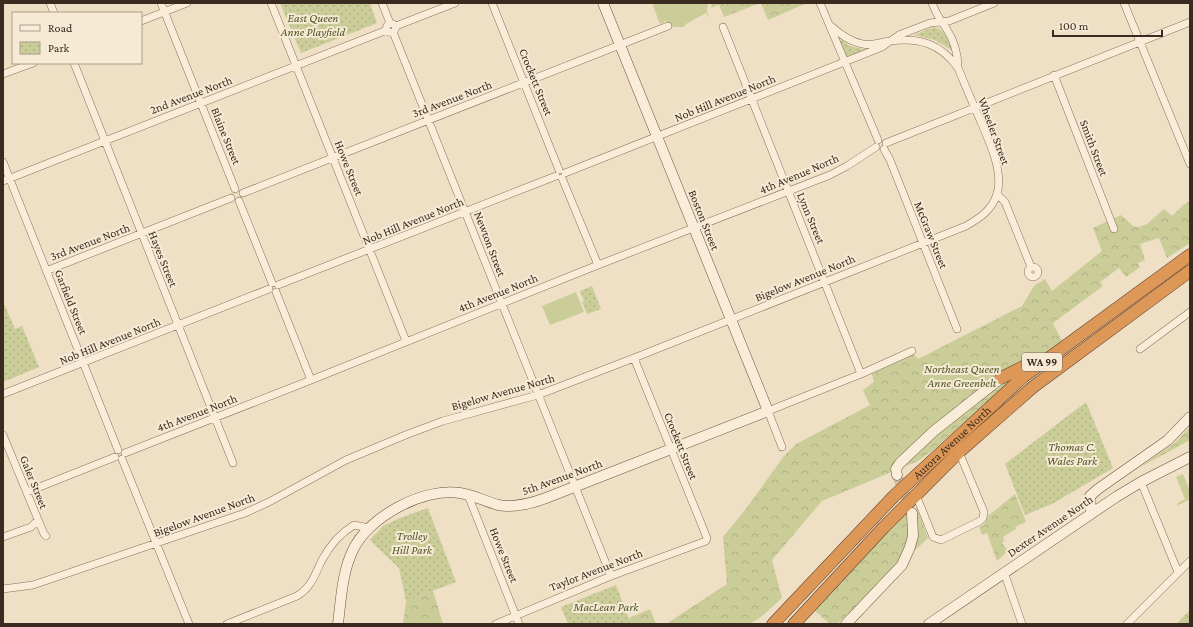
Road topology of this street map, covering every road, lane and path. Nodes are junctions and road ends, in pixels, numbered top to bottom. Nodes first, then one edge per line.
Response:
1 (161, 3) edge
2 (187, 3) edge
3 (271, 3) edge
4 (382, 3) edge
5 (455, 3) edge
6 (492, 3) edge
7 (603, 3) edge
8 (820, 3) edge
9 (932, 3) edge
10 (994, 3) edge
11 (1124, 3) edge
12 (164, 12) junction
13 (142, 21) edge
14 (941, 22) junction
15 (1190, 22) edge
16 (829, 24) junction
17 (668, 26) dead end
18 (723, 27) dead end
19 (391, 28) junction
20 (891, 40) junction
21 (1140, 41) junction
22 (620, 45) junction
23 (845, 62) junction
24 (30, 64) edge
25 (74, 64) edge
26 (297, 65) junction
27 (958, 68) junction
28 (3, 74) edge
29 (1054, 75) junction
30 (524, 83) junction
31 (752, 100) junction
32 (201, 104) junction
33 (974, 107) junction
34 (429, 120) junction
35 (656, 137) junction
36 (105, 141) junction
37 (877, 144) junction
38 (885, 146) junction
39 (333, 158) junction
40 (3, 162) edge
41 (1190, 164) edge
42 (561, 174) junction
43 (6, 179) edge
44 (235, 189) junction
45 (788, 192) junction
46 (243, 193) junction
47 (998, 194) junction
48 (231, 198) junction
49 (239, 201) junction
50 (465, 212) junction
51 (694, 228) junction
52 (1114, 229) dead end
53 (141, 234) junction
54 (922, 243) junction
55 (370, 250) junction
56 (1190, 255) edge
57 (598, 265) junction
58 (1031, 267) dead end
59 (46, 271) junction
60 (1190, 272) edge
61 (826, 282) junction
62 (274, 287) junction
63 (502, 303) junction
64 (1190, 312) edge
65 (731, 320) junction
66 (178, 325) junction
67 (957, 329) dead end
68 (406, 341) junction
69 (1140, 348) dead end
70 (1059, 349) junction
71 (912, 351) dead end
72 (634, 358) junction
73 (83, 363) junction
74 (861, 374) junction
75 (1001, 378) joint
76 (312, 380) junction
77 (3, 394) edge
78 (538, 395) junction
79 (768, 411) junction
80 (1190, 417) edge
81 (215, 418) junction
82 (3, 435) edge
83 (5, 446) edge
84 (782, 447) dead end
85 (670, 449) junction
86 (959, 452) junction
87 (120, 455) junction
88 (1190, 457) edge
89 (233, 463) dead end
90 (897, 475) dead end
91 (1141, 482) junction
92 (575, 487) junction
93 (26, 492) junction
94 (916, 494) junction
95 (468, 495) junction
96 (912, 513) tunnel mouth
97 (1091, 513) junction
98 (38, 520) junction
99 (369, 528) junction
100 (46, 536) dead end
101 (3, 537) edge
102 (706, 541) joint
103 (156, 544) junction
104 (1190, 561) edge
105 (1004, 572) junction
106 (1178, 572) junction
107 (611, 576) junction
108 (3, 589) edge
109 (517, 616) junction
110 (189, 624) edge
111 (227, 624) edge
112 (338, 624) edge
113 (496, 624) edge
114 (519, 624) edge
115 (773, 624) edge
116 (794, 624) edge
117 (846, 624) edge
118 (929, 624) edge
119 (1022, 624) edge
120 (1127, 624) edge

1 - 12 street, Blaine Street
2 - 12 street
3 - 26 street, Howe Street
4 - 19 street, Newton Street
5 - 19 street, 2nd Avenue North
6 - 30 street, Crockett Street
7 - 22 street, Boston Street
8 - 16 street
9 - 14 street, Wheeler Street
10 - 14 street, Nob Hill Avenue North
11 - 21 street
12 - 13 street
12 - 32 street, Blaine Street
14 - 20 street, Nob Hill Avenue North
14 - 27 street, Wheeler Street
15 - 21 street
16 - 20 street, Nob Hill Avenue North
16 - 23 street
17 - 22 street, 3rd Avenue North
18 - 31 street, Lynn Street
19 - 26 street, 2nd Avenue North
19 - 34 street, Newton Street
20 - 23 street, Nob Hill Avenue North
20 - 27 street, Nob Hill Avenue North
21 - 29 street
21 - 41 street
22 - 30 street, 3rd Avenue North
22 - 35 street, Boston Street
23 - 31 street, Nob Hill Avenue North
23 - 37 street
24 - 28 street
25 - 36 street, Hayes Street
26 - 32 street, 2nd Avenue North
26 - 39 street, Howe Street
27 - 33 street, Wheeler Street
29 - 33 street
29 - 52 street, Smith Street
30 - 34 street, 3rd Avenue North
30 - 42 street, Crockett Street
31 - 35 street, Nob Hill Avenue North
31 - 45 street, Lynn Street
32 - 36 street, 2nd Avenue North
32 - 44 street, Blaine Street
33 - 38 street
33 - 47 street, Wheeler Street
34 - 39 street, 3rd Avenue North
34 - 50 street, Newton Street
35 - 42 street, Nob Hill Avenue North
35 - 51 street, Boston Street
36 - 43 street, 2nd Avenue North
36 - 53 street, Hayes Street
37 - 38 street
37 - 45 street, 4th Avenue North
38 - 54 street, McGraw Street
39 - 46 street, 3rd Avenue North
39 - 55 street, Howe Street
40 - 43 street, Garfield Street
42 - 50 street, Nob Hill Avenue North
42 - 57 street, Crockett Street
43 - 59 street, Garfield Street
44 - 46 street
44 - 48 street
45 - 51 street, 4th Avenue North
45 - 61 street, Lynn Street
46 - 49 street
47 - 54 street, Bigelow Avenue North
47 - 58 street
48 - 49 street
48 - 53 street, 3rd Avenue North
49 - 62 street
50 - 55 street, Nob Hill Avenue North
50 - 63 street, Newton Street
51 - 57 street, 4th Avenue North
51 - 65 street, Boston Street
53 - 59 street, 3rd Avenue North
53 - 66 street, Hayes Street
54 - 61 street, Bigelow Avenue North
54 - 67 street, McGraw Street
55 - 62 street, Nob Hill Avenue North
55 - 68 street, Howe Street
56 - 70 highway, Aurora Avenue North / WA 99
57 - 63 street, 4th Avenue North
59 - 73 street, Garfield Street
60 - 86 highway, Aurora Avenue North / WA 99
61 - 65 street, Bigelow Avenue North
61 - 74 street, Lynn Street
62 - 66 street, Nob Hill Avenue North
62 - 76 street
63 - 68 street, 4th Avenue North
63 - 78 street, Newton Street
64 - 69 street
65 - 72 street, Bigelow Avenue North
65 - 79 street, Boston Street
66 - 73 street, Nob Hill Avenue North
66 - 81 street, Hayes Street
68 - 76 street, 4th Avenue North
70 - 75 highway
70 - 115 highway, Aurora Avenue North / WA 99
71 - 74 street, 5th Avenue North
72 - 78 street, Bigelow Avenue North
72 - 85 street, Crockett Street
73 - 77 street, Nob Hill Avenue North
73 - 87 street, Garfield Street
74 - 79 street, 5th Avenue North
75 - 90 street
76 - 81 street, 4th Avenue North
78 - 92 street, Newton Street
78 - 103 street, Bigelow Avenue North
79 - 84 street, Boston Street
79 - 85 street, 5th Avenue North
80 - 97 street
81 - 87 street, 4th Avenue North
81 - 89 street, Hayes Street
82 - 83 street, Galer Street
83 - 93 street, Galer Street
85 - 92 street, 5th Avenue North
85 - 102 street, Crockett Street
86 - 94 highway, Aurora Avenue North / WA 99
86 - 94 street
87 - 93 street, 4th Avenue North
87 - 103 street, Garfield Street
88 - 91 street, Dexter Avenue North
91 - 97 street, Dexter Avenue North
91 - 106 street
92 - 95 street, 5th Avenue North
92 - 107 street, Newton Street
93 - 98 street, Galer Street
94 - 116 highway, Aurora Avenue North / WA 99
95 - 99 street, 5th Avenue North
95 - 109 street, Howe Street
96 - 117 street
97 - 105 street, Dexter Avenue North
98 - 100 street, Galer Street
98 - 101 street
99 - 111 street
99 - 112 street
102 - 107 street, Taylor Avenue North
103 - 108 street, Bigelow Avenue North
103 - 110 street, Garfield Street
104 - 106 street
105 - 118 street, Dexter Avenue North
105 - 119 street
106 - 120 street
107 - 109 street, Taylor Avenue North
109 - 113 street, Taylor Avenue North
109 - 114 street, Howe Street

